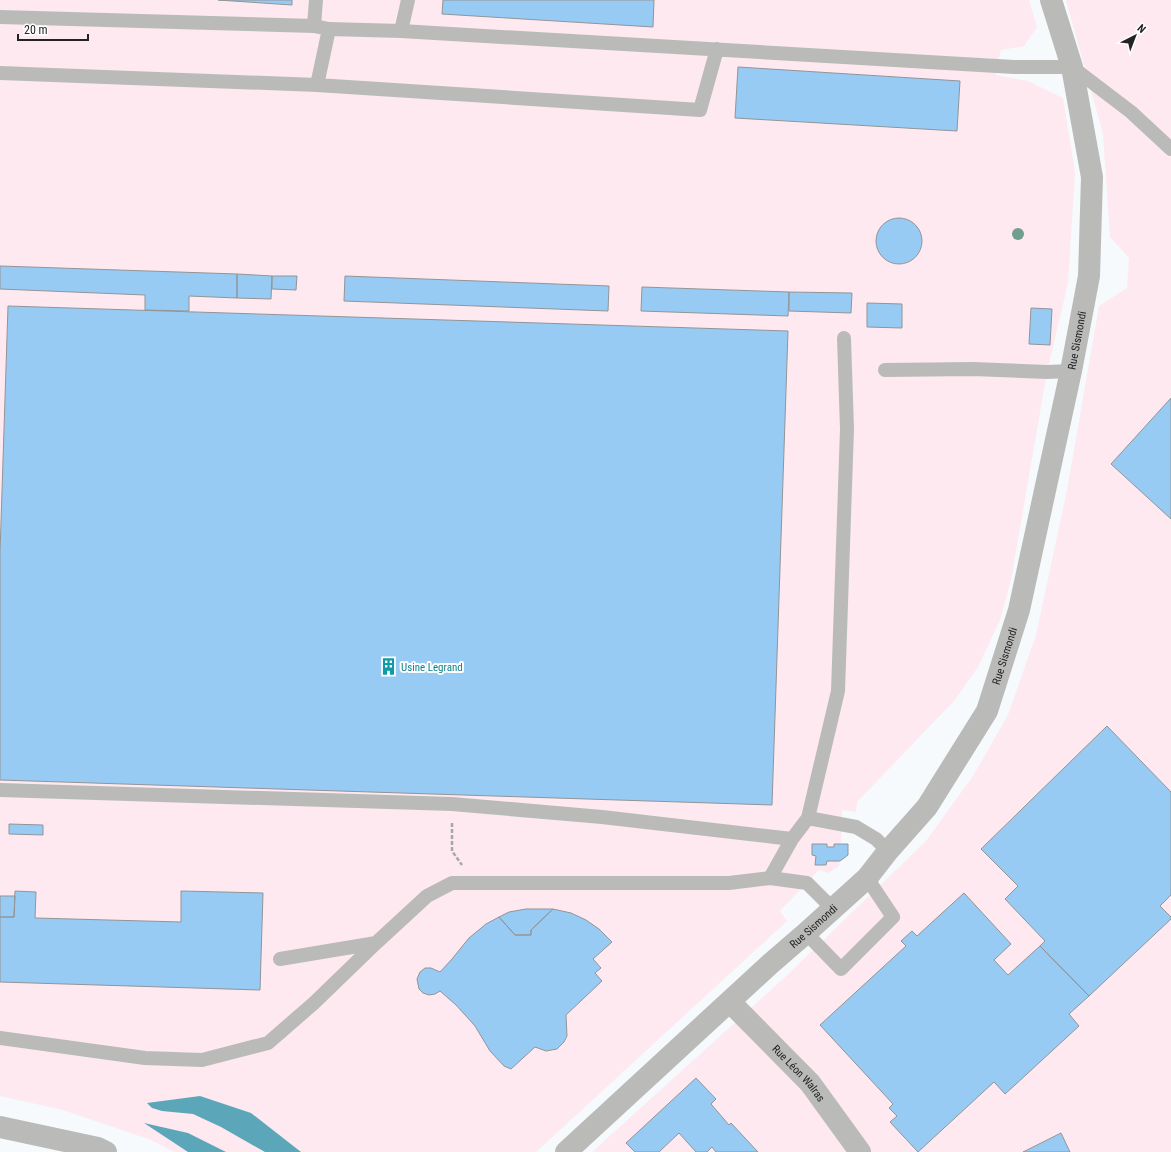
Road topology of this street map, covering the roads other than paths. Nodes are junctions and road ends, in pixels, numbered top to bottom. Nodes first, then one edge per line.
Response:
1 (316, 0) edge
2 (408, 0) edge
3 (1051, 0) edge
4 (0, 17) edge
5 (314, 26) junction
6 (329, 29) junction
7 (401, 31) junction
8 (717, 50) junction
9 (1072, 67) junction
10 (0, 73) edge
11 (317, 85) junction
12 (1171, 149) edge
13 (844, 338) dead end
14 (1073, 362) junction
15 (885, 370) dead end
16 (0, 790) edge
17 (808, 818) junction
18 (792, 839) junction
19 (888, 851) junction
20 (770, 878) junction
21 (867, 878) junction
22 (832, 908) junction
23 (806, 933) junction
24 (376, 943) junction
25 (280, 960) dead end
26 (730, 1002) junction
27 (0, 1038) edge
28 (0, 1127) edge
29 (106, 1152) edge
30 (566, 1152) edge
31 (860, 1152) edge

1 - 5 lane
2 - 7 lane
3 - 9 street, Rue Sismondi
4 - 5 lane
5 - 6 lane
6 - 7 lane
6 - 11 lane
7 - 8 lane
8 - 9 lane
8 - 11 lane
9 - 12 lane
9 - 14 street, Rue Sismondi
10 - 11 lane
13 - 17 lane
14 - 15 lane
14 - 19 street, Rue Sismondi
16 - 18 lane
17 - 18 lane
17 - 19 lane
18 - 20 lane
19 - 21 street, Rue Sismondi
20 - 22 lane
20 - 24 lane
21 - 22 street, Rue Sismondi
21 - 23 lane
22 - 23 street, Rue Sismondi
23 - 26 street, Rue Sismondi
24 - 25 lane
24 - 27 lane
26 - 30 street, Rue Sismondi
26 - 31 street, Rue Léon Walras
28 - 29 street

